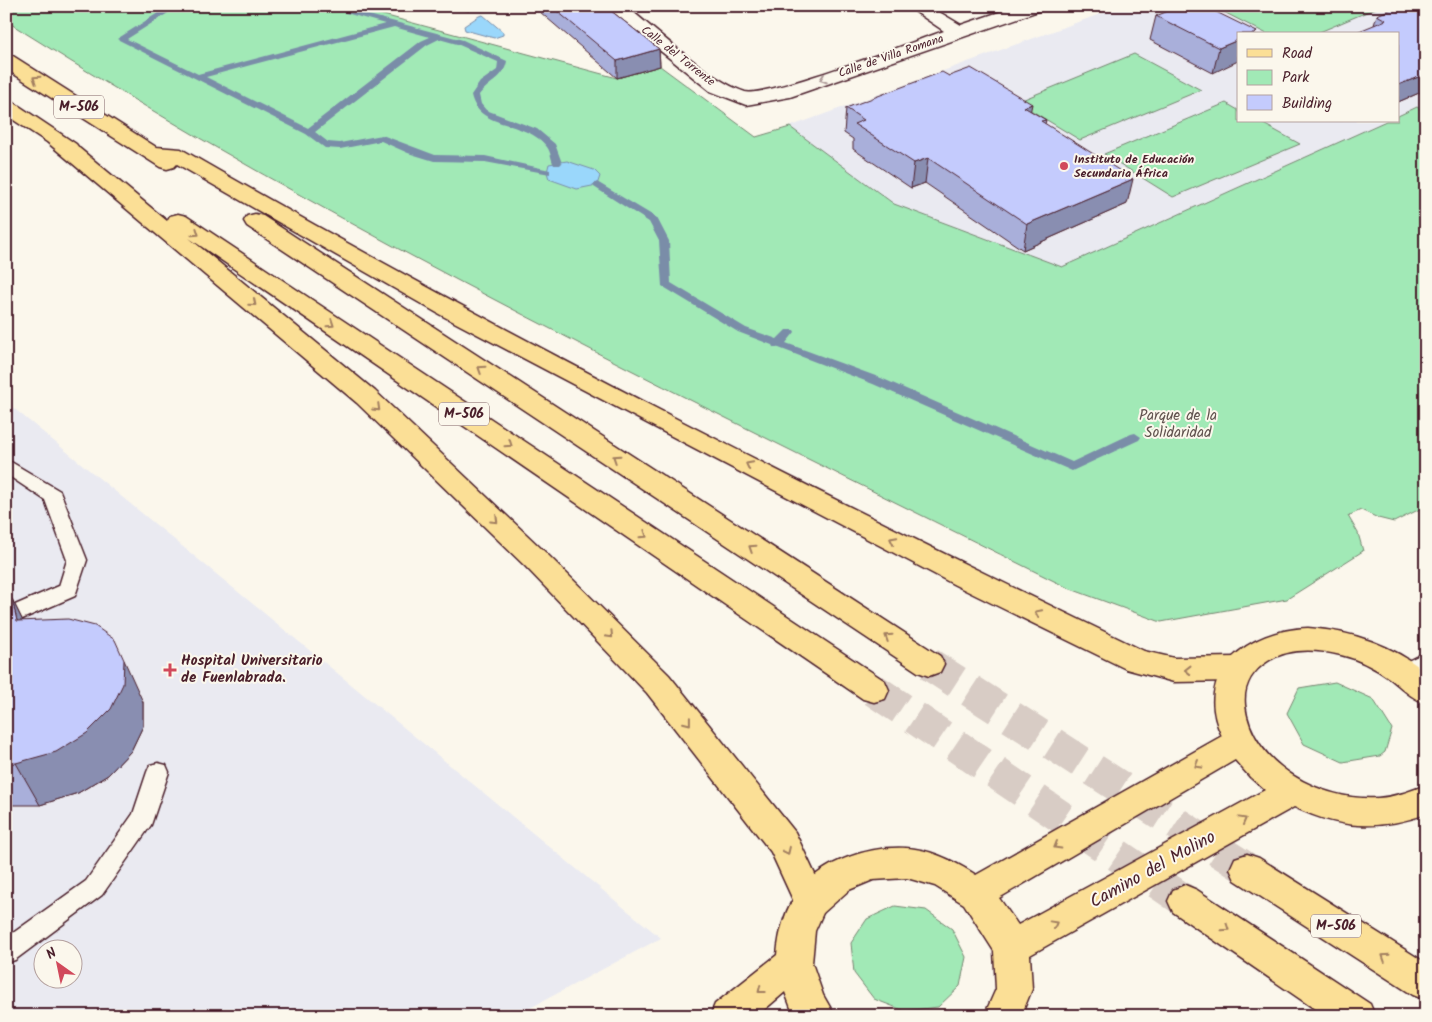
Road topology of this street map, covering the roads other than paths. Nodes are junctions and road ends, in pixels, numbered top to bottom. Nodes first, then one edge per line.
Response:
1 (614, 6) edge
2 (916, 6) edge
3 (1035, 6) edge
4 (960, 33) junction
5 (6, 60) edge
6 (746, 99) joint
7 (6, 106) edge
8 (54, 138) junction
9 (151, 153) junction
10 (6, 465) edge
11 (6, 618) edge
12 (929, 664) tunnel mouth
13 (1237, 669) junction
14 (1420, 676) edge
15 (874, 690) tunnel mouth
16 (1240, 741) junction
17 (158, 772) dead end
18 (1293, 791) junction
19 (1426, 799) edge
20 (1247, 869) tunnel mouth
21 (976, 893) junction
22 (1185, 900) tunnel mouth
23 (811, 902) junction
24 (1012, 947) junction
25 (6, 952) edge
26 (794, 964) junction
27 (1426, 983) edge
28 (728, 1016) edge
29 (817, 1016) edge
30 (1002, 1016) edge
31 (1357, 1016) edge

1 - 6 street, Calle del Torrente
2 - 4 street
3 - 4 street, Calle de Villa Romana
4 -> 6 street, Calle de Villa Romana
9 -> 5 main road, M-506
7 - 8 main road, M-506
8 -> 15 main road, M-506
8 -> 23 main road
12 -> 9 main road, M-506
13 -> 9 main road
10 - 11 lane
13 - 14 main road
13 - 16 main road
16 - 18 main road
16 -> 21 main road
17 - 25 lane
18 - 19 main road
24 -> 18 main road, Camino del Molino
27 -> 20 main road, M-506
21 - 23 main road
21 - 24 main road
22 -> 31 main road
23 - 26 main road
24 - 30 main road
26 -> 28 main road
26 - 29 main road

